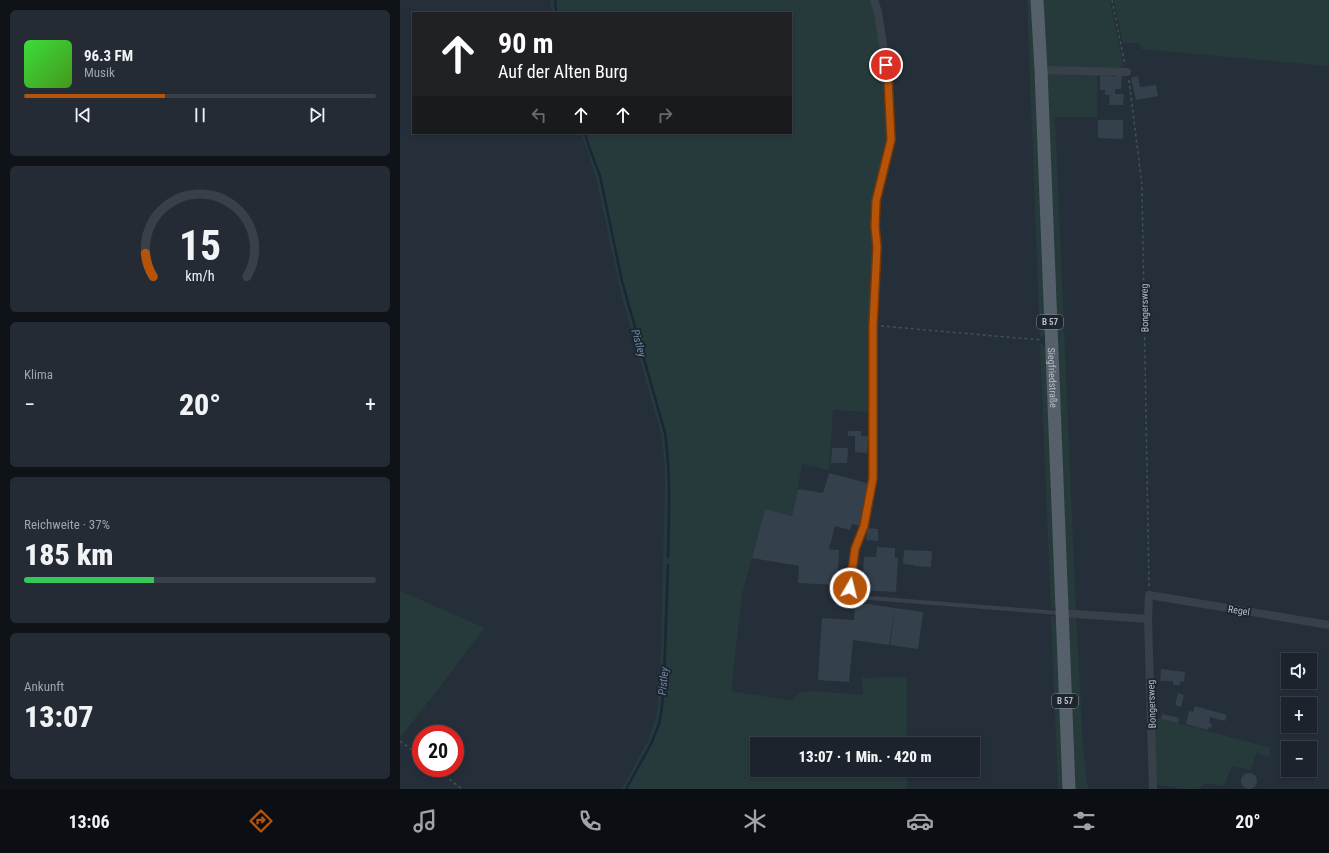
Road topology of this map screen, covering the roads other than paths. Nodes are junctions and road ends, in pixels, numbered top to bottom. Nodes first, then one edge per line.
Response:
1 (874, 0) edge
2 (1037, 0) edge
3 (1041, 70) junction
4 (1127, 72) road end
5 (873, 478) joint
6 (1149, 595) joint
7 (1062, 613) junction
8 (1148, 619) junction
9 (1329, 624) edge
10 (1069, 789) edge
11 (1153, 789) edge

1 - 5 street
2 - 3 main road, Siegfriedstraße / B 57
3 - 4 street
3 - 7 main road, Siegfriedstraße / B 57
5 - 7 lane
6 - 8 street, Bongersweg
6 - 9 street, Regel
7 - 8 street
7 - 10 main road, B 57
8 - 11 street, Bongersweg

